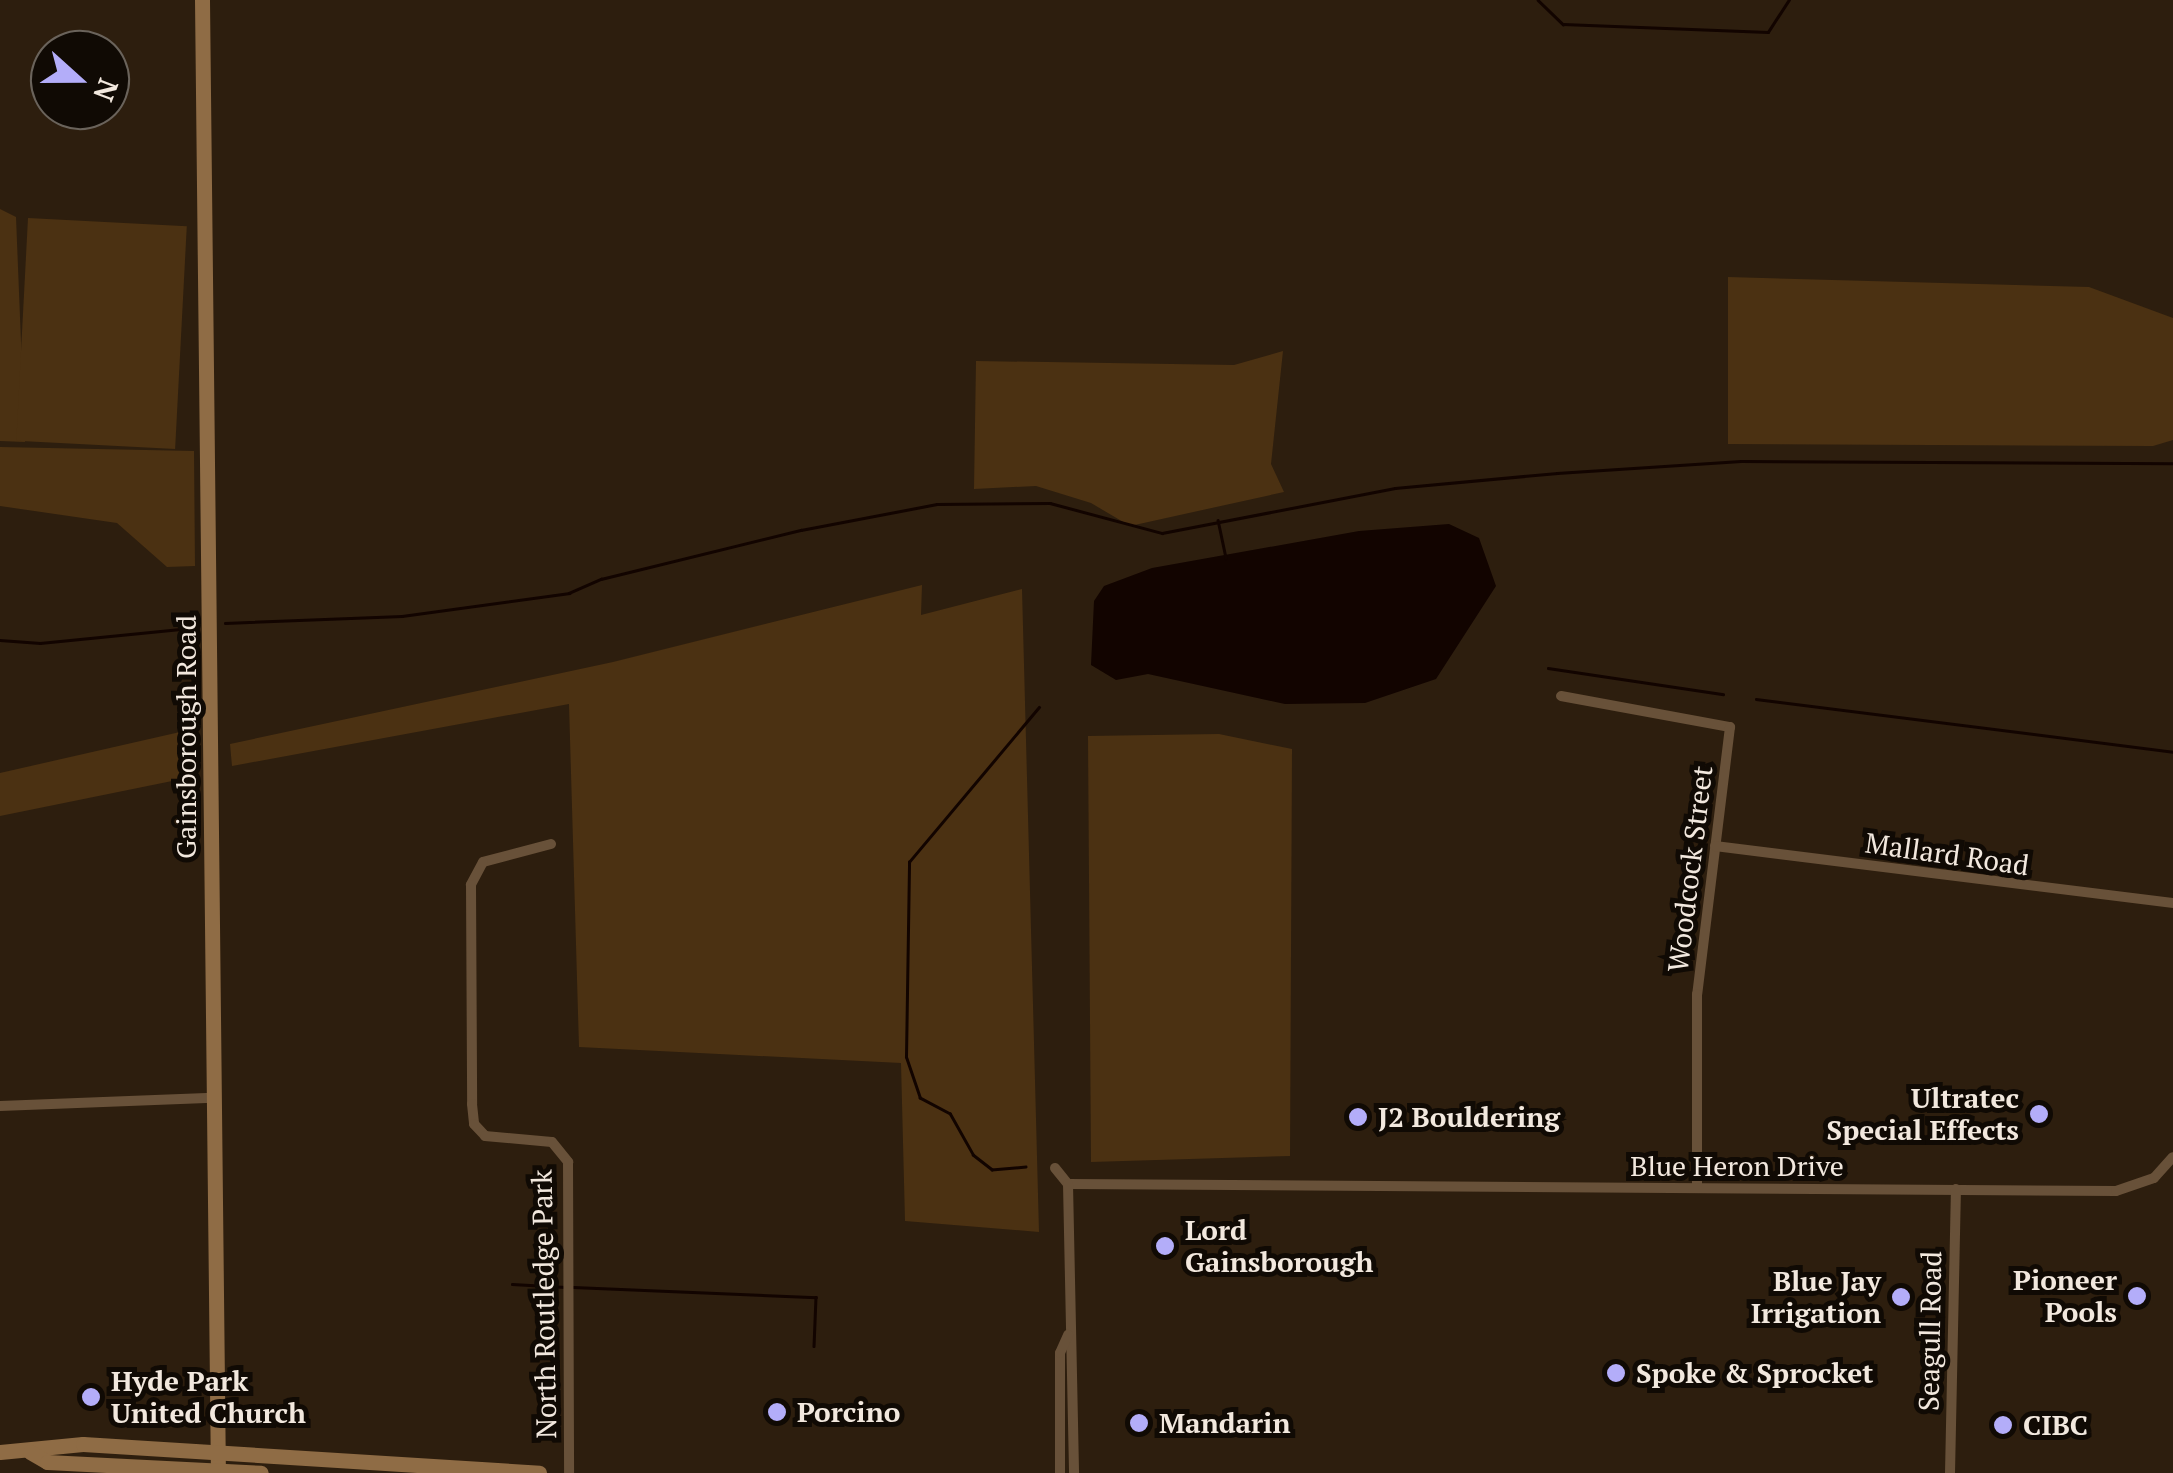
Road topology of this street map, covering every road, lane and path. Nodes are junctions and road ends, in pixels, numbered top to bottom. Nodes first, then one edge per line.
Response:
1 (202, 0) edge
2 (1561, 696) dead end
3 (552, 844) dead end
4 (1716, 846) junction
5 (2173, 903) edge
6 (214, 1098) junction
7 (0, 1106) edge
8 (2173, 1156) edge
9 (1055, 1168) dead end
10 (1068, 1184) junction
11 (1696, 1188) junction
12 (1956, 1189) junction
13 (1068, 1334) junction
14 (0, 1452) edge
15 (30, 1452) junction
16 (217, 1452) junction
17 (218, 1471) edge
18 (261, 1473) edge
19 (540, 1473) edge
20 (568, 1473) edge
21 (1060, 1473) edge
22 (1074, 1473) edge
23 (1950, 1473) edge

1 - 6 main road, Gainsborough Road
2 - 4 street, Woodcock Street
3 - 20 street, North Routledge Park
4 - 5 street, Mallard Road
4 - 11 street, Woodcock Street
6 - 7 street
6 - 16 main road, Gainsborough Road
8 - 12 street, Blue Heron Drive
9 - 10 street
10 - 11 street, Blue Heron Drive
10 - 13 street
11 - 12 street, Blue Heron Drive
12 - 23 street, Seagull Road
13 - 21 street
13 - 22 street
14 - 15 main road
15 - 16 main road
15 - 17 main road
16 - 17 main road, Gainsborough Road
16 - 19 main road
17 - 18 main road

